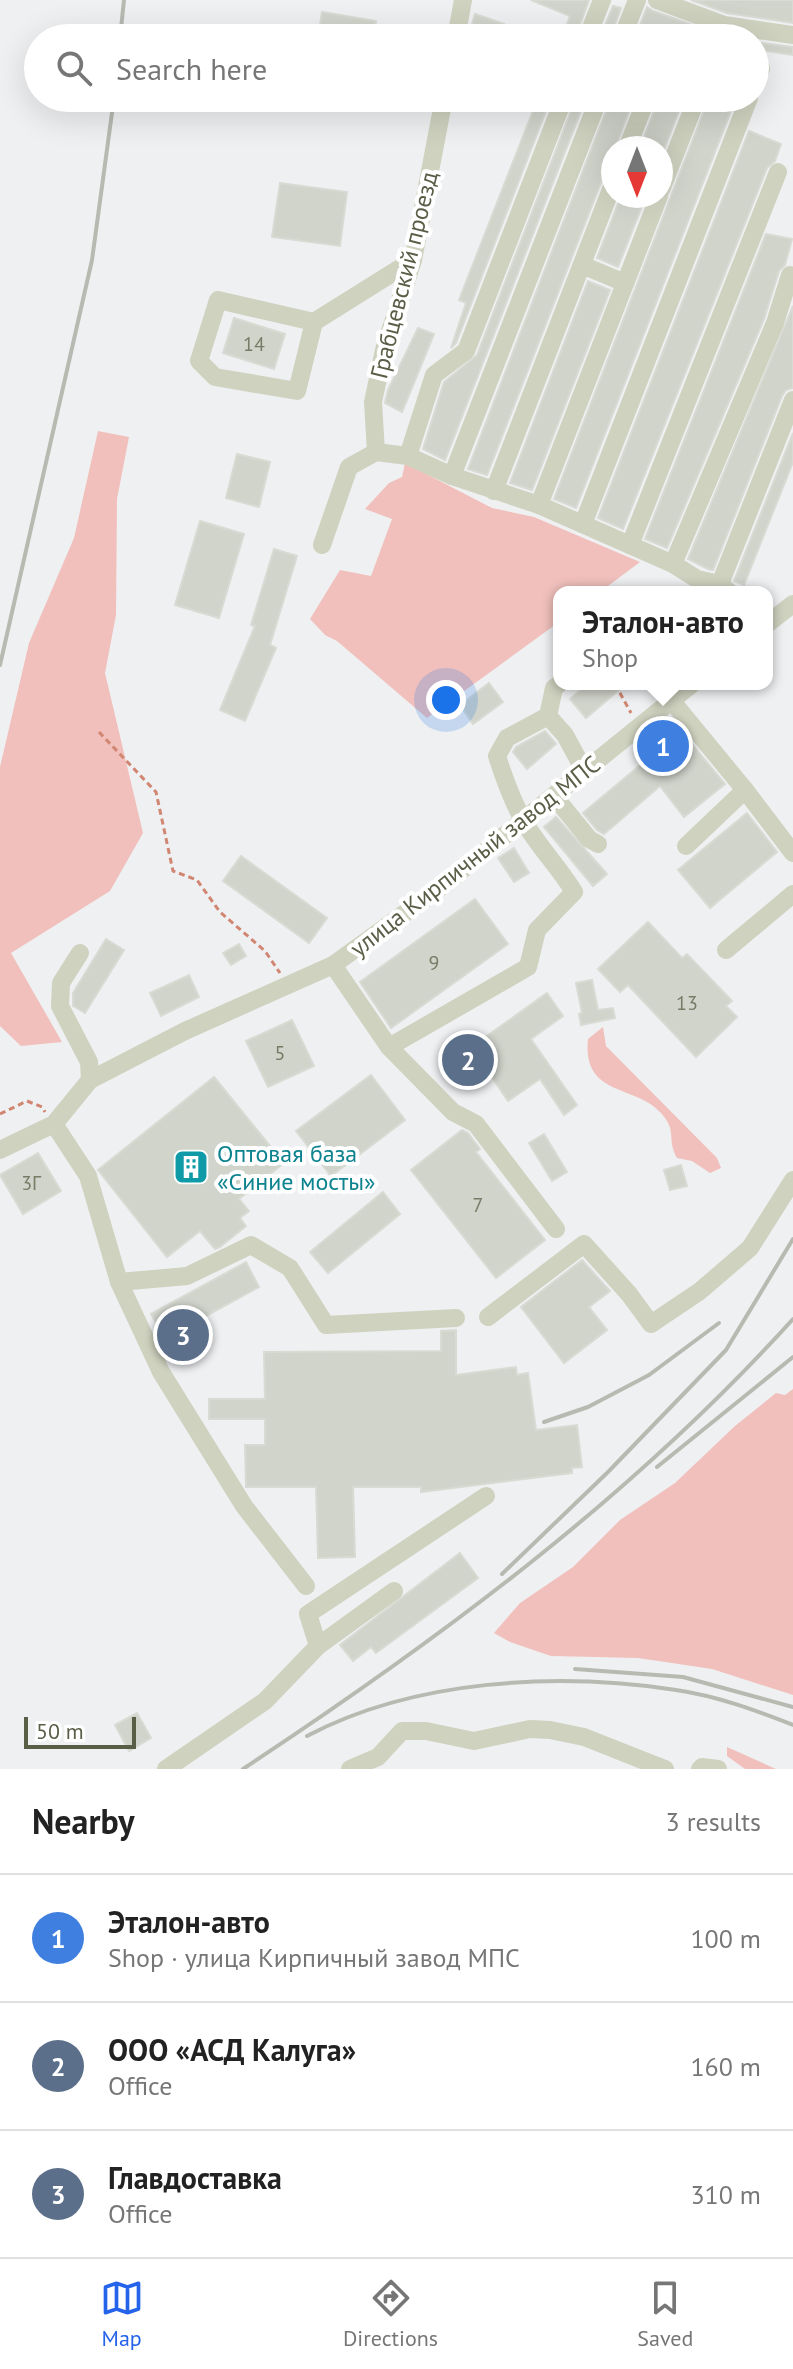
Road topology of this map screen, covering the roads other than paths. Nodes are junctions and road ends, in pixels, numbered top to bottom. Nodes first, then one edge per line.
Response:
1 (463, 0) edge
2 (602, 0) edge
3 (657, 0) edge
4 (633, 1) edge
5 (459, 24) edge
6 (593, 24) edge
7 (627, 24) edge
8 (721, 24) edge
9 (769, 32) edge
10 (793, 35) edge
11 (441, 112) edge
12 (559, 112) edge
13 (594, 112) edge
14 (641, 112) edge
15 (692, 112) edge
16 (744, 112) edge
17 (632, 136) edge
18 (673, 159) edge
19 (778, 172) dead end
20 (604, 208) edge
21 (654, 208) edge
22 (413, 260) junction
23 (582, 265) junction
24 (790, 275) dead end
25 (625, 283) junction
26 (314, 322) junction
27 (793, 400) edge
28 (376, 452) junction
29 (408, 456) junction
30 (452, 476) junction
31 (494, 491) junction
32 (539, 505) junction
33 (583, 524) junction
34 (322, 545) dead end
35 (630, 545) junction
36 (673, 564) junction
37 (719, 586) edge
38 (726, 586) edge
39 (554, 690) edge
40 (684, 690) edge
41 (671, 700) junction
42 (548, 716) junction
43 (585, 772) junction
44 (745, 790) junction
45 (554, 796) junction
46 (523, 821) junction
47 (598, 844) dead end
48 (686, 846) dead end
49 (793, 853) edge
50 (793, 894) edge
51 (726, 950) dead end
52 (80, 953) dead end
53 (333, 965) junction
54 (389, 1047) junction
55 (90, 1080) junction
56 (54, 1124) junction
57 (0, 1150) edge
58 (793, 1180) edge
59 (556, 1229) dead end
60 (119, 1282) junction
61 (488, 1317) dead end
62 (456, 1318) dead end
63 (486, 1496) dead end
64 (306, 1586) dead end
65 (394, 1591) dead end
66 (318, 1646) junction
67 (166, 1769) edge
68 (350, 1769) edge
69 (665, 1769) edge
70 (700, 1769) edge
71 (718, 1769) edge

1 - 5 street
2 - 6 street
3 - 8 street
4 - 7 street
9 - 10 street
11 - 22 street, Грабцевский проезд
12 - 29 street
13 - 30 street
14 - 17 street
15 - 18 street
16 - 33 street
19 - 35 street
20 - 23 street
21 - 25 street
22 - 26 street
22 - 28 street, Грабцевский проезд
23 - 25 street
23 - 31 street
24 - 36 street
25 - 32 street
26 - 26 street
27 - 38 street
28 - 29 street
28 - 34 street
29 - 30 street
30 - 31 street
31 - 32 street
32 - 33 street
33 - 35 street
35 - 36 street
36 - 37 street
39 - 42 street
40 - 41 street, улица Кирпичный завод МПС
41 - 43 street, улица Кирпичный завод МПС
41 - 44 street
42 - 43 street
42 - 46 street
43 - 45 street, улица Кирпичный завод МПС
44 - 48 street
44 - 49 street
45 - 46 street, улица Кирпичный завод МПС
45 - 47 street
46 - 53 street, улица Кирпичный завод МПС
46 - 54 street
50 - 51 street
52 - 55 street
53 - 54 street
53 - 55 street, улица Кирпичный завод МПС
54 - 59 street
55 - 56 street, улица Кирпичный завод МПС
56 - 57 street, улица Кирпичный завод МПС
56 - 60 street
58 - 61 street
60 - 62 street
60 - 64 street
63 - 66 street
65 - 66 street
66 - 67 street
68 - 69 street
70 - 71 street

